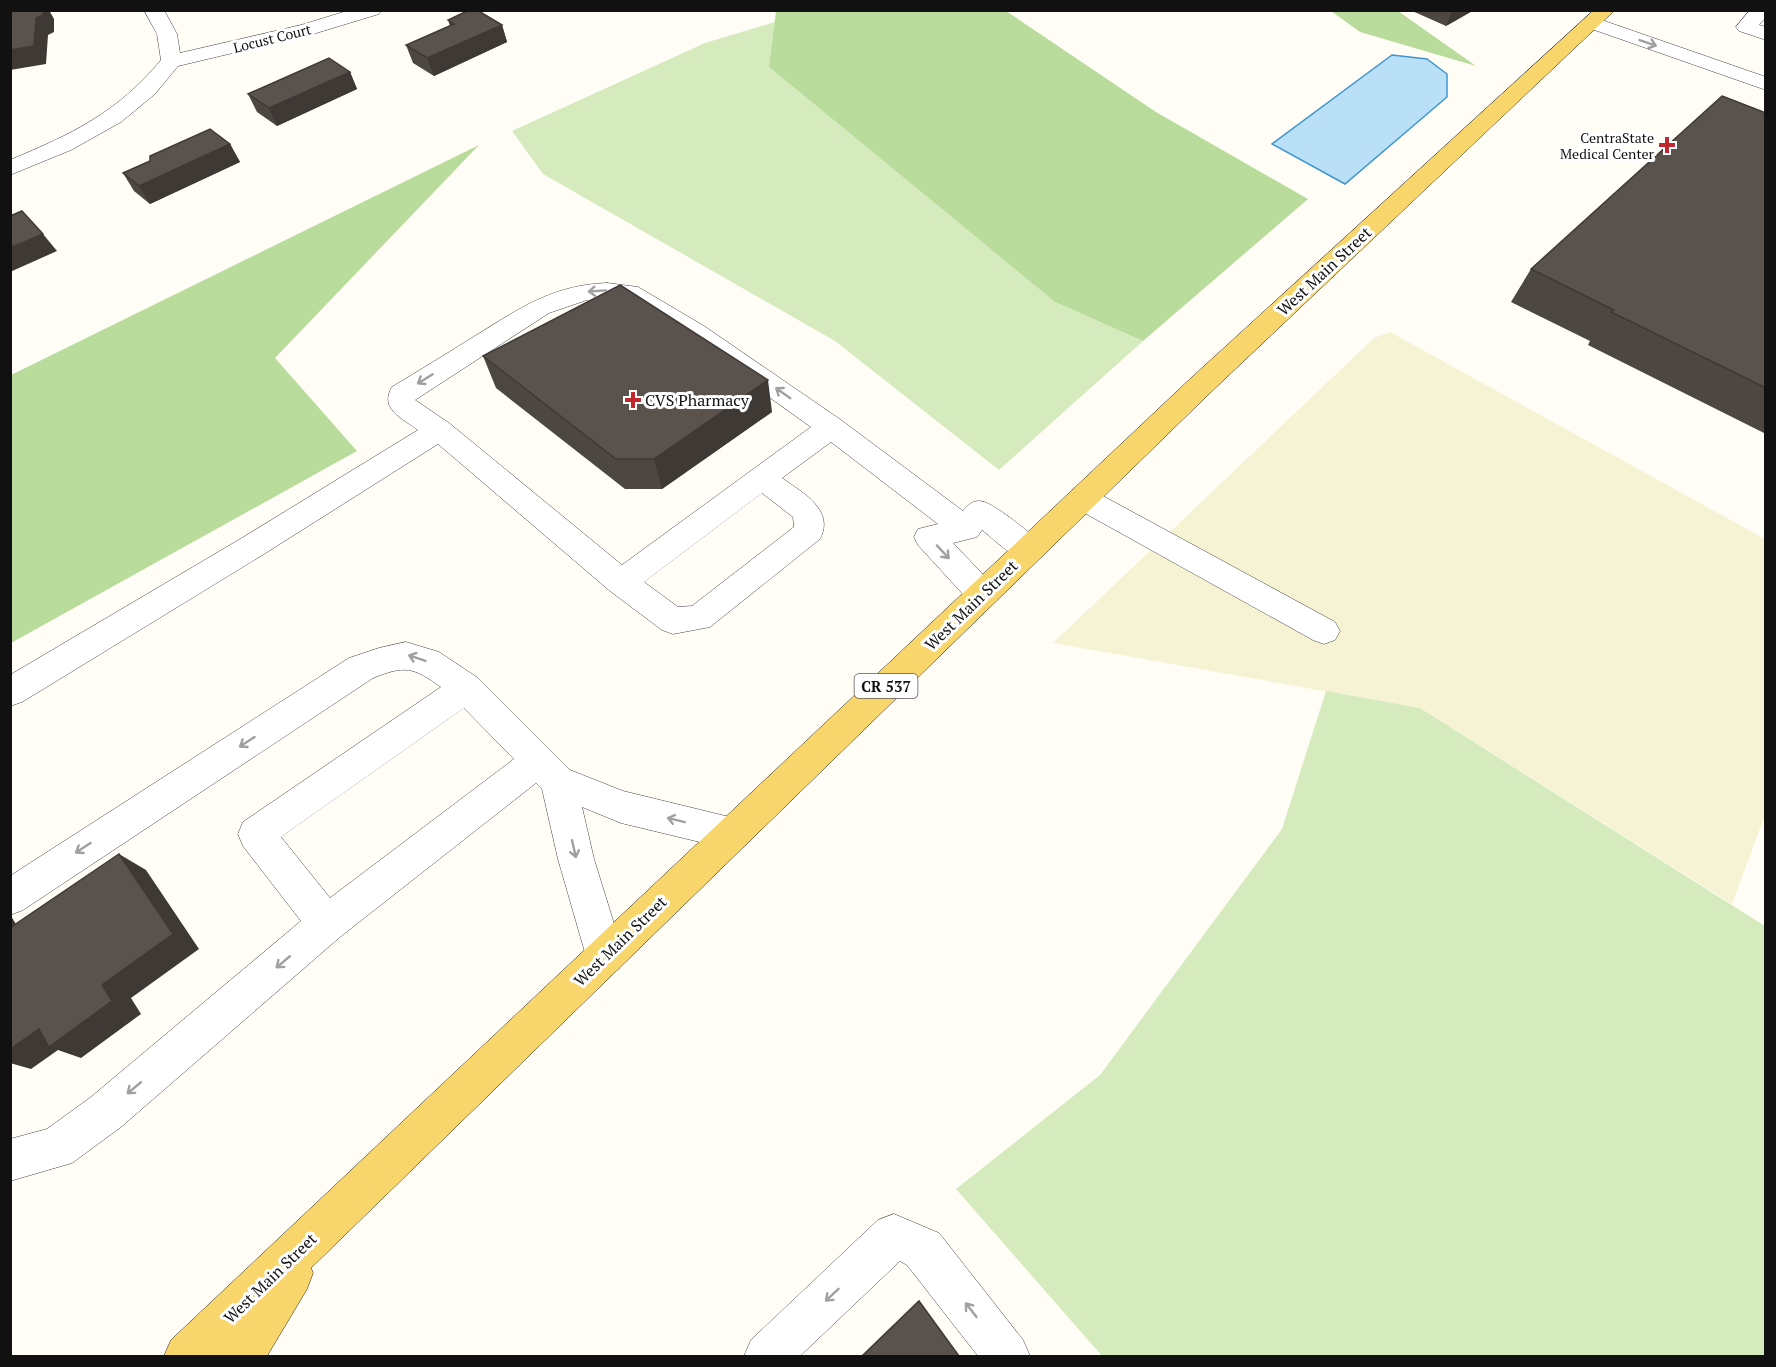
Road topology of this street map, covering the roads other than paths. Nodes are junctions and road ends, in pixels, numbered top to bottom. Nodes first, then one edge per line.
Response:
1 (154, 10) edge
2 (372, 10) edge
3 (1761, 10) edge
4 (1600, 17) edge
5 (1766, 34) edge
6 (171, 61) junction
7 (1766, 84) edge
8 (10, 168) edge
9 (831, 427) junction
10 (439, 430) junction
11 (762, 478) junction
12 (1082, 498) junction
13 (966, 529) junction
14 (1029, 549) junction
15 (621, 582) junction
16 (982, 594) junction
17 (1324, 631) dead end
18 (466, 688) junction
19 (10, 692) edge
20 (548, 771) junction
21 (733, 833) junction
22 (10, 897) edge
23 (327, 924) junction
24 (605, 956) junction
25 (10, 1161) edge
26 (314, 1235) junction
27 (188, 1356) edge
28 (241, 1356) edge
29 (767, 1356) edge
30 (1007, 1356) edge

1 - 6 street
2 - 6 street, Locust Court
3 - 5 street
4 -> 7 street
4 - 12 main road, West Main Street / CR 537
6 - 8 street
9 -> 10 street
9 - 11 street
9 - 13 street
10 - 15 street
10 - 19 street
11 - 15 street
11 - 15 street
12 - 14 main road, West Main Street / CR 537
12 - 17 street
13 - 14 street
13 -> 16 street
14 - 16 main road, West Main Street / CR 537
16 - 21 main road, West Main Street / CR 537
18 - 20 street
18 -> 22 street
18 - 23 street
21 -> 20 street
20 - 23 street
20 -> 24 street
21 - 24 main road, West Main Street / CR 537
23 -> 25 street
24 - 26 main road, West Main Street / CR 537
26 - 27 main road, West Main Street / CR 537
26 - 28 main road
30 -> 29 street

